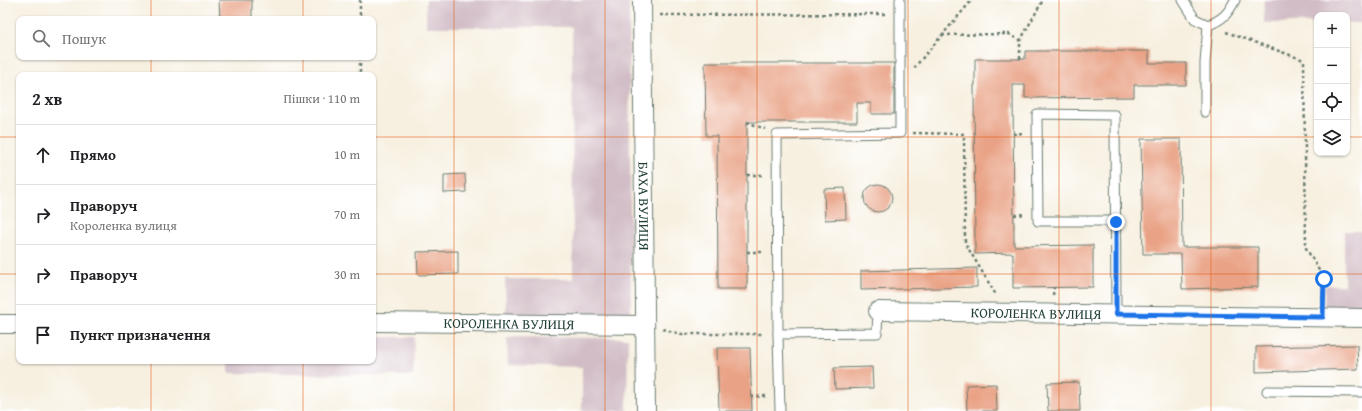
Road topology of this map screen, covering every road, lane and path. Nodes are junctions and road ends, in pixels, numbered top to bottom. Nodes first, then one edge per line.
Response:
1 (360, 0) edge
2 (900, 0) edge
3 (972, 0) edge
4 (1043, 0) edge
5 (1183, 0) edge
6 (1235, 0) edge
7 (642, 8) edge
8 (900, 14) junction
9 (360, 16) edge
10 (1208, 25) junction
11 (942, 36) junction
12 (1020, 41) junction
13 (1020, 59) dead end
14 (360, 60) edge
15 (360, 72) edge
16 (900, 85) junction
17 (1205, 112) dead end
18 (747, 122) dead end
19 (900, 133) junction
20 (777, 135) junction
21 (1116, 222) junction
22 (878, 311) joint
23 (1007, 312) junction
24 (1116, 314) junction
25 (1323, 317) junction
26 (1362, 318) edge
27 (376, 322) edge
28 (0, 324) edge
29 (16, 324) edge
30 (645, 325) junction
31 (778, 334) junction
32 (1267, 391) dead end
33 (1362, 392) edge
34 (646, 411) edge
35 (780, 411) edge

1 - 9 path
2 - 8 lane
3 - 11 path
4 - 12 path
5 - 10 lane
6 - 10 lane
7 - 8 path
7 - 30 street, БАХА ВУЛИЦЯ
8 - 16 lane
10 - 17 lane
10 - 25 path
11 - 12 path
11 - 16 path
12 - 13 path
14 - 15 path
16 - 19 lane
18 - 20 path
19 - 20 lane
19 - 23 path
20 - 31 lane
21 - 21 lane
21 - 24 lane
22 - 23 street, КОРОЛЕНКА ВУЛИЦЯ
22 - 31 lane
23 - 24 street, КОРОЛЕНКА ВУЛИЦЯ
24 - 25 street, КОРОЛЕНКА ВУЛИЦЯ
25 - 26 street, КОРОЛЕНКА ВУЛИЦЯ
27 - 30 street, КОРОЛЕНКА ВУЛИЦЯ
28 - 29 street
30 - 31 path
30 - 34 street, БАХА ВУЛИЦЯ
31 - 35 lane
32 - 33 lane

